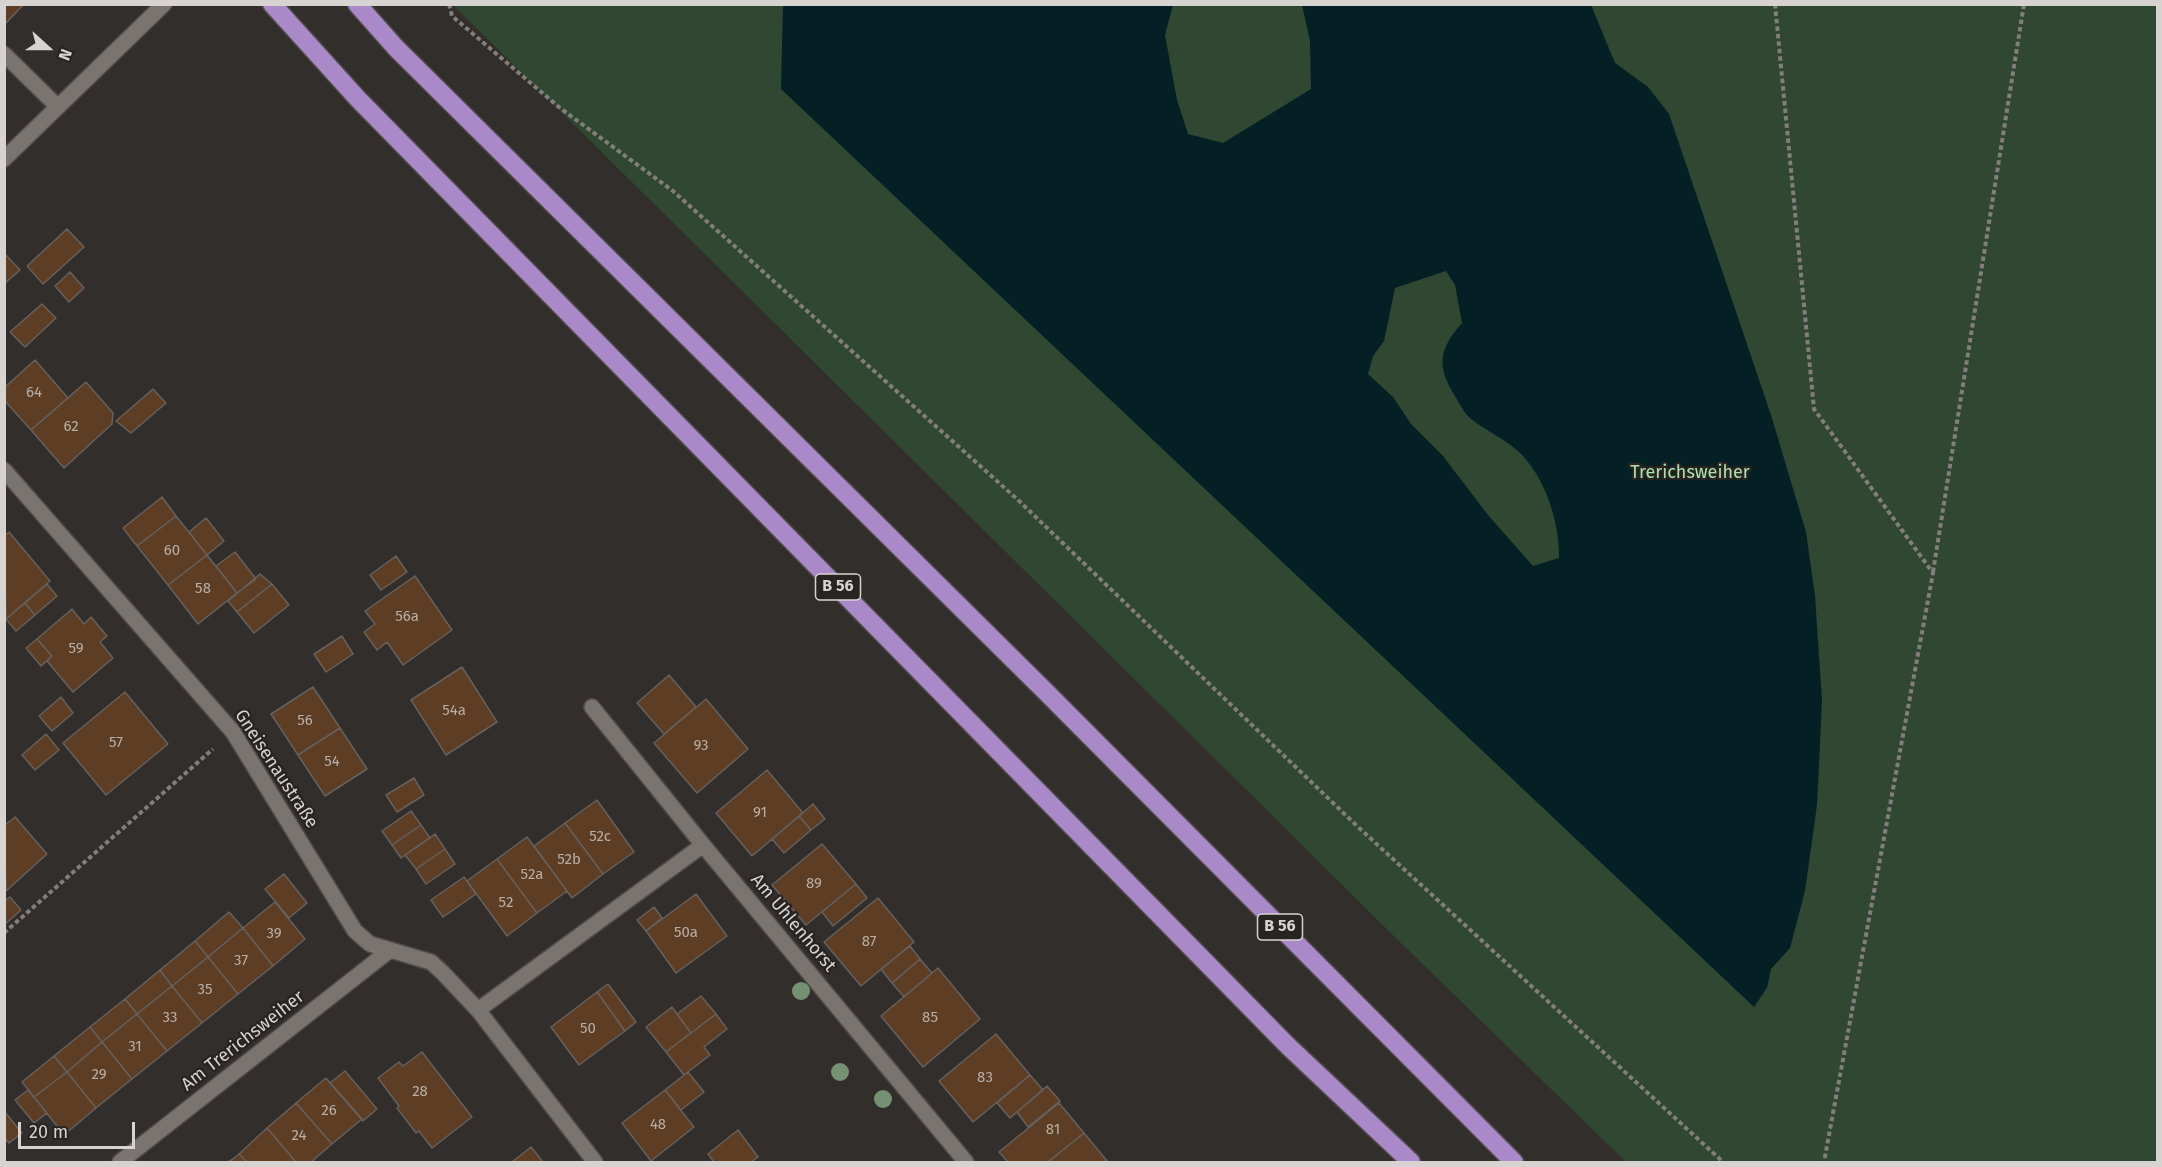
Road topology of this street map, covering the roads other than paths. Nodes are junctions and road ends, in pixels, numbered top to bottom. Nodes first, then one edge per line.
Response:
1 (164, 4) edge
2 (272, 4) edge
3 (357, 4) edge
4 (4, 54) edge
5 (58, 107) junction
6 (4, 159) edge
7 (4, 470) edge
8 (592, 707) dead end
9 (703, 845) junction
10 (390, 950) junction
11 (478, 1010) junction
12 (120, 1162) edge
13 (595, 1162) edge
14 (966, 1162) edge
15 (1411, 1162) edge
16 (1514, 1162) edge

1 - 5 street
2 - 15 highway, B 56
3 - 16 highway, B 56
4 - 5 street
5 - 6 street
7 - 10 street, Gneisenaustraße
8 - 9 street, Am Uhlenhorst
9 - 11 street
9 - 14 street, Am Uhlenhorst
10 - 11 street, Gneisenaustraße
10 - 12 street, Am Trerichsweiher
11 - 13 street, Gneisenaustraße

